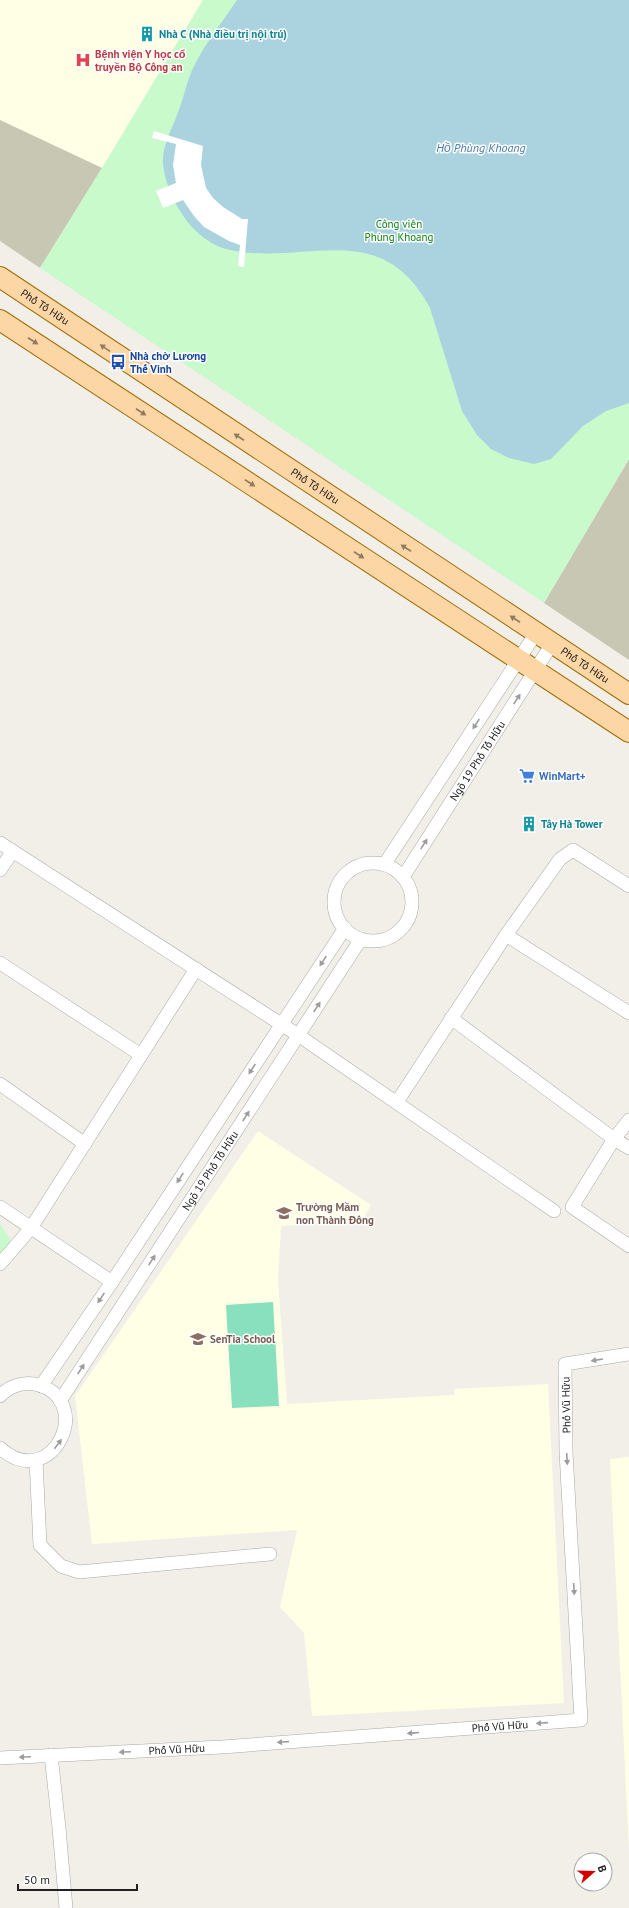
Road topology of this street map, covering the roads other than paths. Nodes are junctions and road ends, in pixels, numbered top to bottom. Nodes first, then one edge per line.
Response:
1 (0, 277) edge
2 (0, 320) edge
3 (536, 633) junction
4 (552, 644) junction
5 (519, 659) junction
6 (536, 670) junction
7 (629, 694) edge
8 (629, 732) edge
9 (0, 843) edge
10 (13, 851) junction
11 (384, 865) junction
12 (0, 870) edge
13 (403, 877) junction
14 (629, 886) edge
15 (345, 928) junction
16 (506, 935) junction
17 (361, 939) junction
18 (0, 963) edge
19 (196, 969) junction
20 (629, 1013) edge
21 (451, 1018) junction
22 (281, 1024) junction
23 (298, 1035) junction
24 (141, 1055) junction
25 (0, 1084) edge
26 (397, 1102) junction
27 (629, 1120) edge
28 (614, 1139) junction
29 (84, 1144) junction
30 (629, 1148) edge
31 (0, 1207) edge
32 (554, 1211) dead end
33 (31, 1228) junction
34 (629, 1246) edge
35 (0, 1264) edge
36 (112, 1282) junction
37 (629, 1354) edge
38 (41, 1386) junction
39 (0, 1396) edge
40 (60, 1402) junction
41 (0, 1448) edge
42 (36, 1460) junction
43 (270, 1554) dead end
44 (51, 1755) junction
45 (0, 1758) edge
46 (66, 1908) edge

3 -> 1 main road, Phố Tố Hữu
2 -> 5 main road
3 - 4 main road, Phố Tố Hữu
3 - 5 street, Ngõ 19 Phố Tố Hữu
4 - 6 street, Ngõ 19 Phố Tố Hữu
4 - 7 main road, Phố Tố Hữu
5 - 6 main road
5 -> 11 street, Ngõ 19 Phố Tố Hữu
6 - 8 main road
13 -> 6 street, Ngõ 19 Phố Tố Hữu
9 - 10 street
10 - 12 street
10 - 19 street
11 - 13 street
11 - 15 street
13 - 17 street
14 - 16 street
15 - 17 street
15 -> 22 street, Ngõ 19 Phố Tố Hữu
16 - 20 street
16 - 21 street
23 -> 17 street, Ngõ 19 Phố Tố Hữu
18 - 24 street
19 - 22 street
19 - 24 street
21 - 26 street
21 - 28 street
22 - 23 street
22 -> 36 street, Ngõ 19 Phố Tố Hữu
23 - 26 street
40 -> 23 street, Ngõ 19 Phố Tố Hữu
24 - 29 street
25 - 29 street
26 - 32 street
27 - 28 street
28 - 30 street
28 - 34 street
29 - 33 street
31 - 33 street
33 - 35 street
33 - 36 street
36 -> 38 street, Ngõ 19 Phố Tố Hữu
37 -> 44 street, Phố Vũ Hữu
38 - 39 street
38 - 40 street
42 -> 40 street
41 - 42 street
42 - 43 street
44 -> 45 street, Phố Vũ Hữu
44 - 46 street

